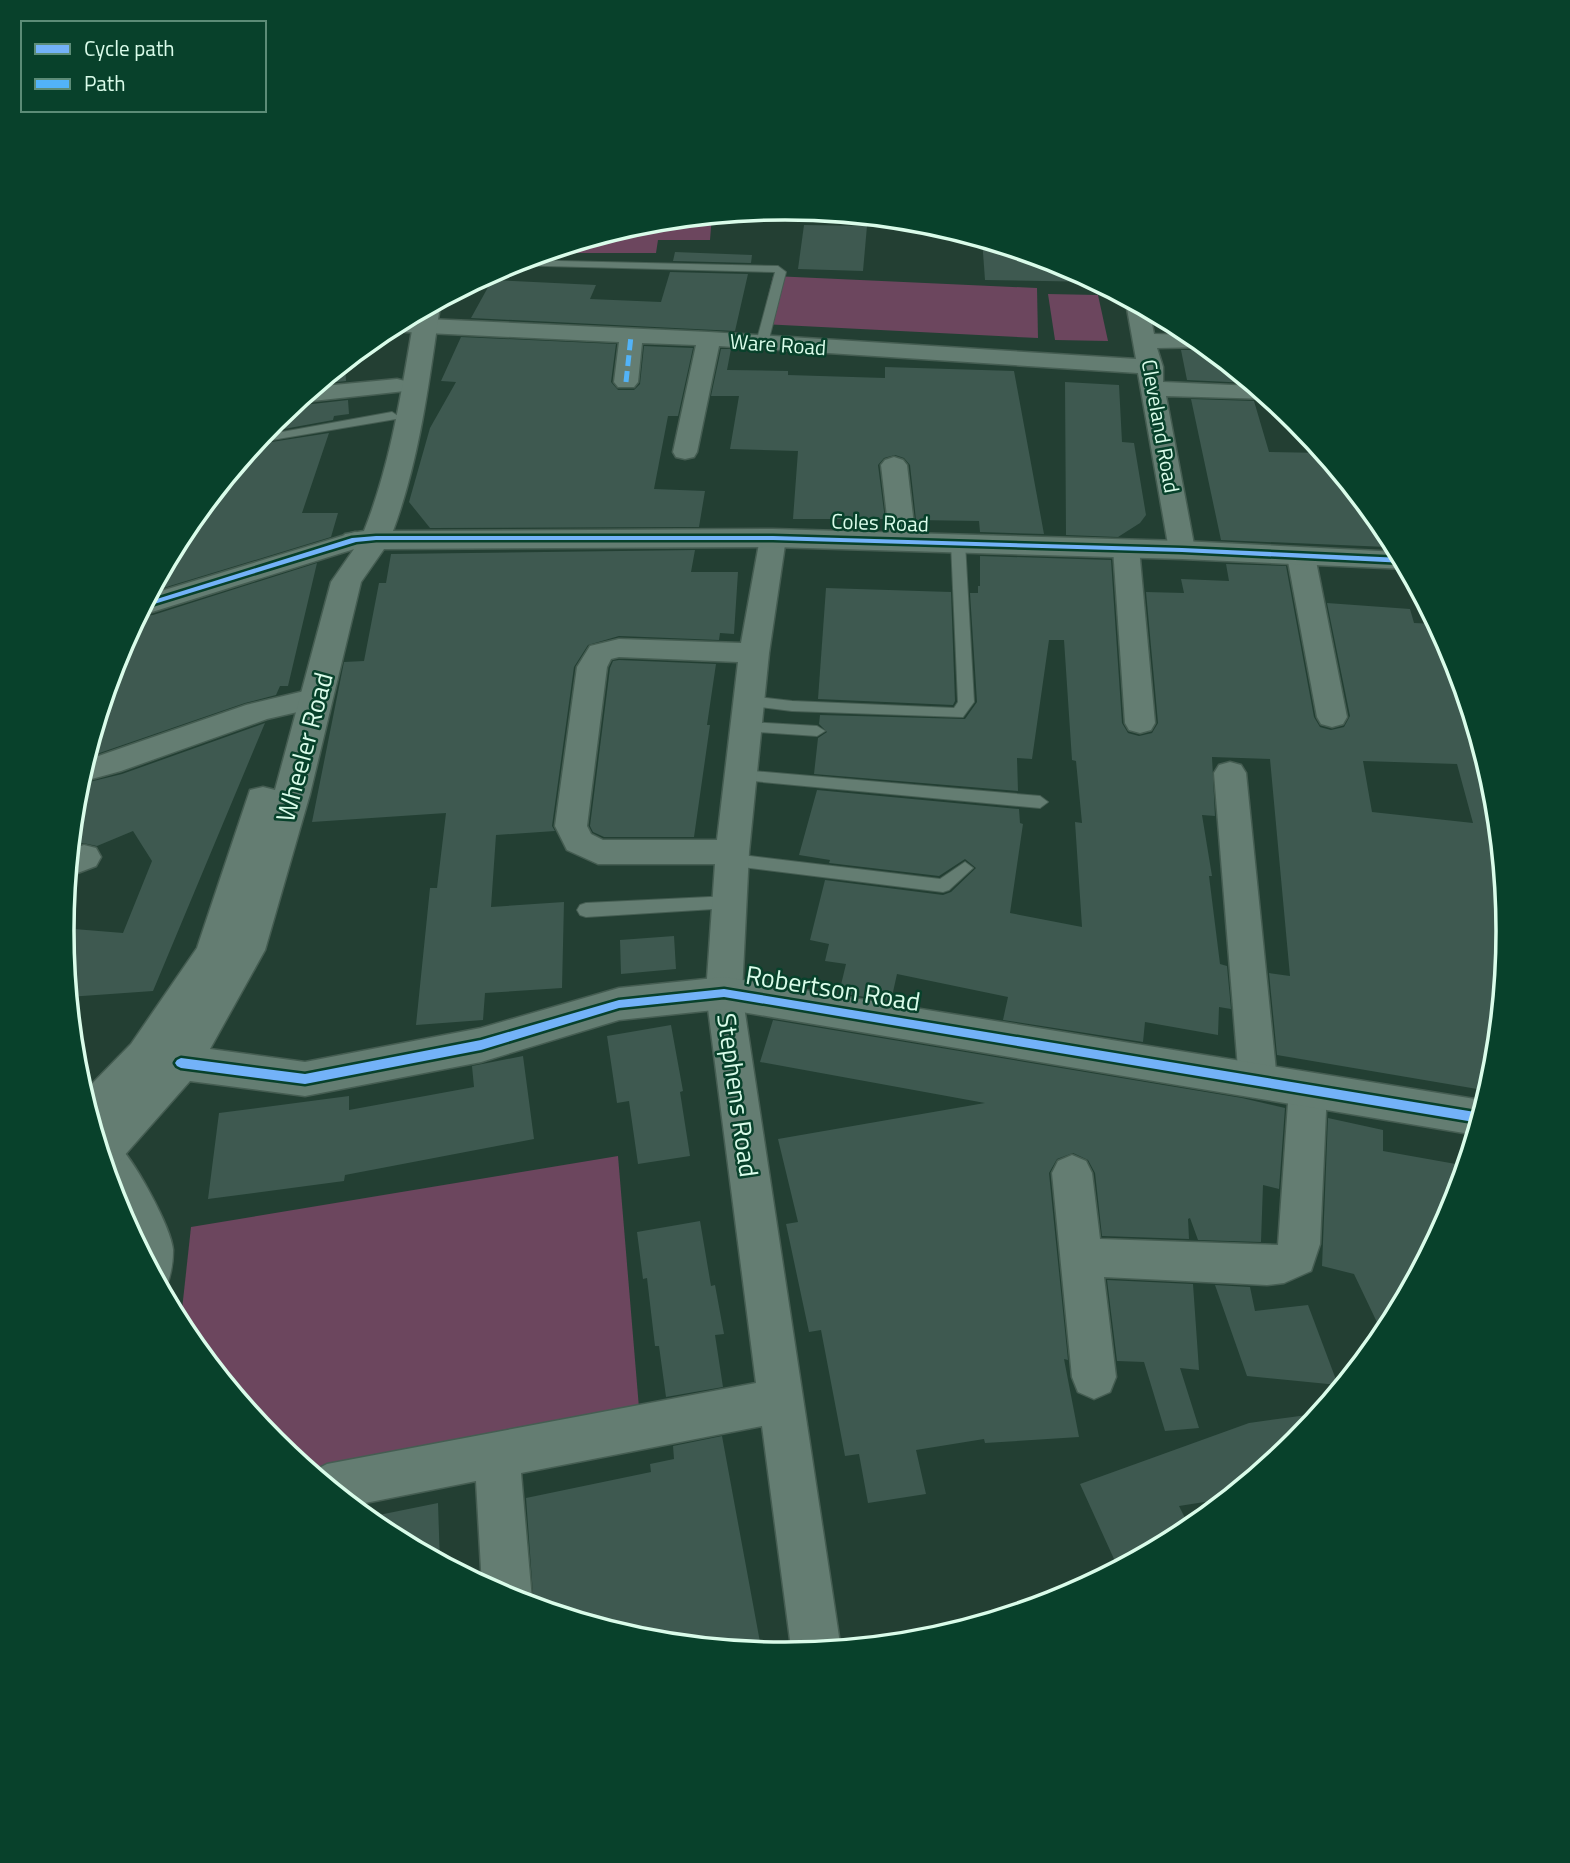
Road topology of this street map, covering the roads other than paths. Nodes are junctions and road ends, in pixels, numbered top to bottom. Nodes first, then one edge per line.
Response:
1 (541, 264) edge
2 (1140, 314) edge
3 (423, 319) edge
4 (414, 324) edge
5 (416, 324) edge
6 (631, 335) junction
7 (709, 339) junction
8 (1146, 341) junction
9 (1182, 342) edge
10 (762, 343) junction
11 (1153, 379) junction
12 (626, 382) dead end
13 (1236, 382) edge
14 (397, 386) junction
15 (1246, 391) edge
16 (319, 394) edge
17 (392, 416) junction
18 (273, 437) edge
19 (685, 452) dead end
20 (894, 465) dead end
21 (773, 538) junction
22 (366, 539) junction
23 (903, 542) junction
24 (958, 543) junction
25 (1126, 548) junction
26 (1182, 550) junction
27 (1301, 556) junction
28 (1392, 560) edge
29 (155, 602) edge
30 (754, 653) junction
31 (305, 700) junction
32 (748, 714) junction
33 (1332, 717) dead end
34 (1140, 723) dead end
35 (817, 731) dead end
36 (93, 769) edge
37 (1230, 773) dead end
38 (742, 775) junction
39 (278, 795) junction
40 (1040, 802) dead end
41 (733, 856) junction
42 (965, 868) dead end
43 (730, 902) junction
44 (586, 910) dead end
45 (724, 993) junction
46 (181, 1063) junction
47 (1258, 1081) junction
48 (1308, 1089) junction
49 (1472, 1116) edge
50 (108, 1149) edge
51 (109, 1152) edge
52 (1072, 1172) dead end
53 (1081, 1257) junction
54 (1094, 1377) dead end
55 (781, 1400) junction
56 (497, 1455) junction
57 (339, 1485) edge
58 (506, 1586) edge
59 (815, 1642) edge

1 - 10 lane
2 - 8 street, Cleveland Road
3 - 6 street, Ware Road
4 - 14 street, Wheeler Road
5 - 22 street, Wheeler Road
6 - 7 street, Ware Road
6 - 12 street
7 - 10 street, Ware Road
7 - 19 street
8 - 9 street
8 - 11 street, Cleveland Road
10 - 11 street, Ware Road
11 - 13 street
11 - 15 street
11 - 26 street, Cleveland Road
14 - 16 street
14 - 17 street, Wheeler Road
17 - 18 lane
17 - 22 street, Wheeler Road
20 - 23 street
21 - 22 street, Coles Road
21 - 23 street, Coles Road
21 - 30 street, Stephens Road
22 - 29 street
22 - 31 street, Wheeler Road
23 - 24 street, Coles Road
24 - 25 street, Coles Road
24 - 32 lane
25 - 26 street, Coles Road
25 - 34 street
26 - 27 street, Coles Road
27 - 28 street, Coles Road
27 - 33 street
30 - 32 street, Stephens Road
30 - 41 street
31 - 36 street
31 - 39 street, Wheeler Road
32 - 35 lane
32 - 38 street, Stephens Road
37 - 47 street
38 - 40 lane
38 - 41 street, Stephens Road
39 - 46 street, Wheeler Road
39 - 50 street, Wheeler Road
41 - 42 lane
41 - 43 street, Stephens Road
43 - 44 lane
43 - 45 street, Stephens Road
45 - 46 street, Robertson Road
45 - 47 street, Robertson Road
45 - 55 street, Stephens Road
46 - 51 street, Wheeler Road
47 - 48 street, Robertson Road
48 - 49 street, Robertson Road
48 - 53 street
52 - 53 street
53 - 54 street
55 - 56 street
55 - 59 street, Stephens Road
56 - 57 street
56 - 58 street

